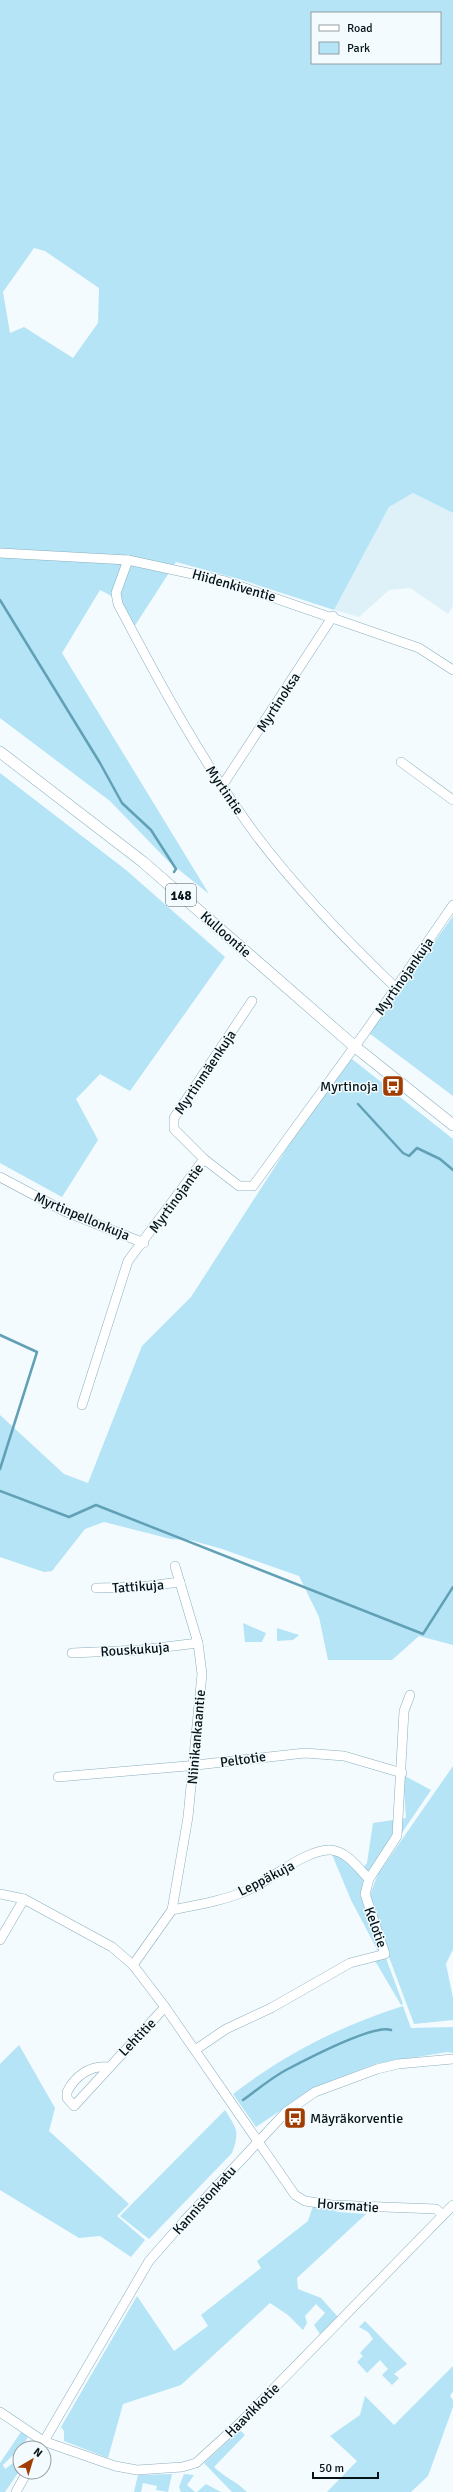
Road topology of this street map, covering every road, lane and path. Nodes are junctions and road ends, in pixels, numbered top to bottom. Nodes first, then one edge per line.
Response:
1 (0, 553) edge
2 (128, 560) junction
3 (333, 616) junction
4 (453, 670) edge
5 (0, 752) edge
6 (401, 762) dead end
7 (222, 786) junction
8 (453, 800) edge
9 (453, 905) edge
10 (395, 987) junction
11 (252, 1001) dead end
12 (354, 1046) junction
13 (453, 1125) edge
14 (204, 1159) junction
15 (0, 1177) edge
16 (144, 1243) junction
17 (82, 1405) dead end
18 (175, 1566) dead end
19 (180, 1582) junction
20 (96, 1588) dead end
21 (198, 1643) junction
22 (72, 1653) dead end
23 (410, 1695) dead end
24 (194, 1765) junction
25 (402, 1773) junction
26 (58, 1777) dead end
27 (369, 1879) junction
28 (0, 1894) edge
29 (24, 1900) junction
30 (172, 1910) junction
31 (0, 1940) edge
32 (133, 1965) junction
33 (165, 2007) junction
34 (195, 2050) junction
35 (453, 2059) edge
36 (108, 2067) junction
37 (258, 2141) junction
38 (453, 2205) edge
39 (443, 2215) junction
40 (0, 2412) edge
41 (36, 2440) edge
42 (45, 2440) edge
43 (52, 2448) edge
44 (23, 2480) edge
45 (16, 2492) edge

1 - 2 street, Hiidenkiventie
2 - 3 street, Hiidenkiventie
2 - 7 street, Myrtintie
3 - 4 street, Hiidenkiventie
3 - 7 street, Myrtinoksa
5 - 12 main road, Kulloontie / 148
6 - 8 street
7 - 10 street, Myrtintie
9 - 10 street, Myrtinojankuja
10 - 12 street, Myrtinojankuja
11 - 14 street, Myrtinmäenkuja
12 - 13 main road, 148
12 - 14 street, Myrtinojantie
14 - 16 street, Myrtinojantie
15 - 16 street, Myrtinpellonkuja
16 - 17 street, Myrtinojantie
18 - 19 street, Niinikankaantie
19 - 20 street, Tattikuja
19 - 21 street, Niinikankaantie
21 - 22 street, Rouskukuja
21 - 24 street, Niinikankaantie
23 - 25 street, Kelotie
24 - 25 street, Peltotie
24 - 26 street, Peltotie
24 - 30 street, Niinikankaantie
25 - 27 street, Kelotie
27 - 30 street, Leppäkuja
27 - 34 street, Kelotie
28 - 29 street
29 - 31 street
29 - 32 street
30 - 32 street
32 - 33 street
33 - 34 street
33 - 36 street, Lehtitie
34 - 37 street
35 - 37 street, Kannistonkatu
36 - 36 street, Lehtitie
37 - 39 street, Horsmatie
37 - 42 street, Kannistonkatu
38 - 39 street, Haavikkotie
39 - 43 street, Haavikkotie
40 - 41 street, Haavikkotie
44 - 45 street

